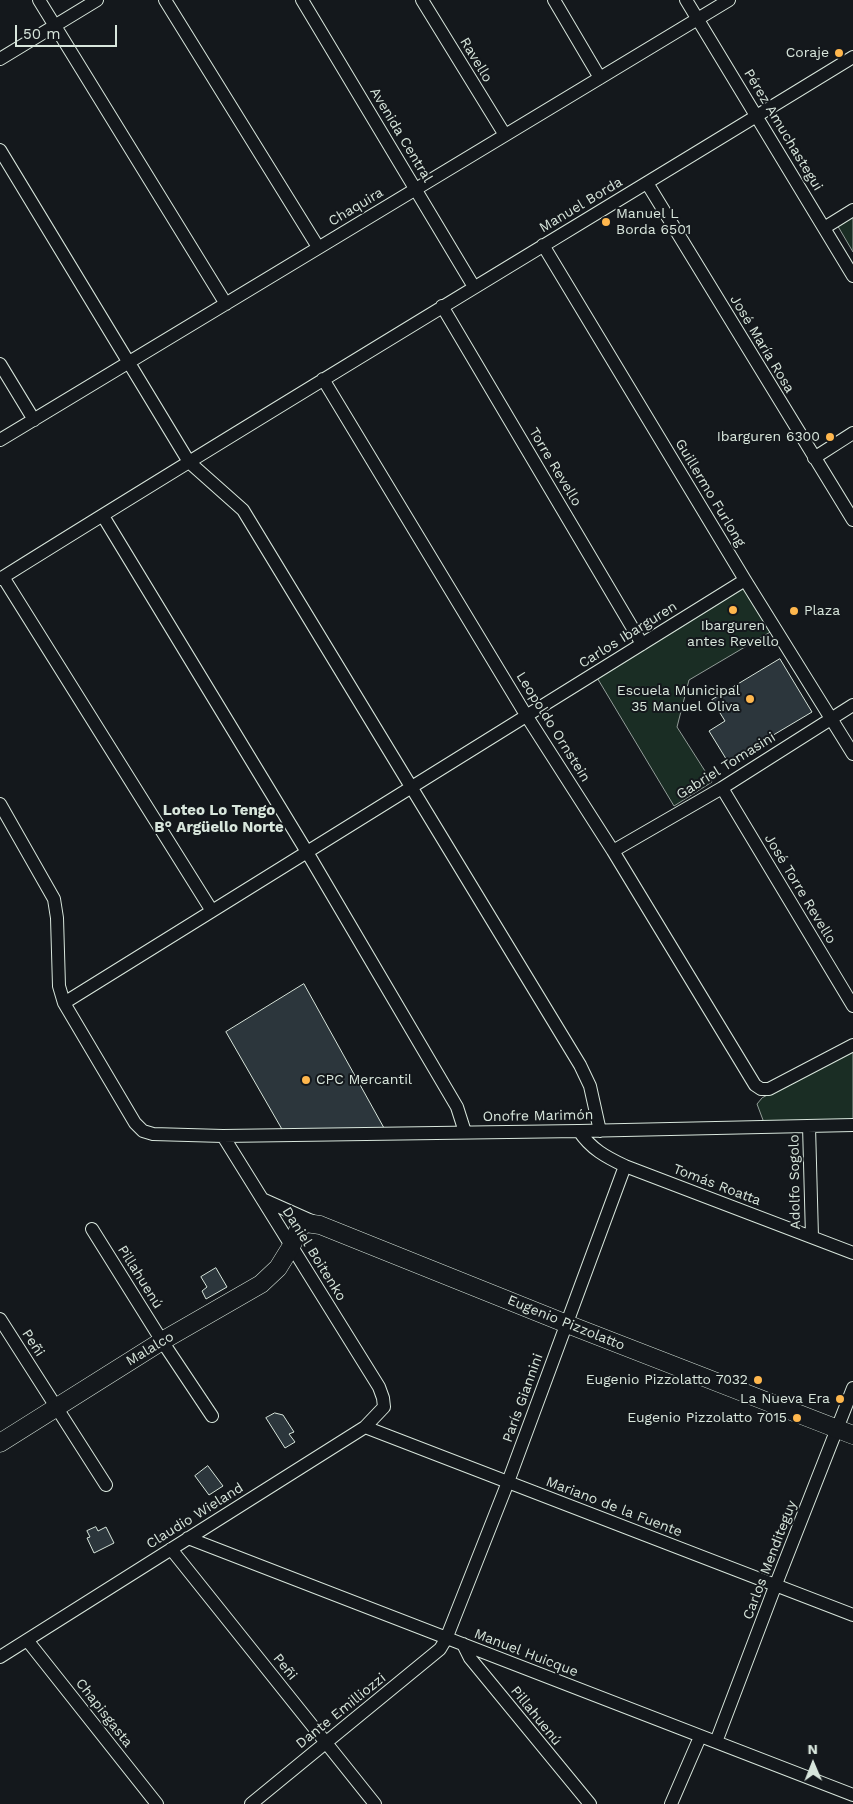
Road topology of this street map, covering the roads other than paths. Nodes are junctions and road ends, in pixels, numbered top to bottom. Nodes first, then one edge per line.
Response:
1 (39, 0) edge
2 (97, 0) edge
3 (165, 0) edge
4 (302, 0) edge
5 (422, 0) edge
6 (554, 0) edge
7 (686, 0) edge
8 (729, 0) edge
9 (698, 19) junction
10 (55, 26) junction
11 (853, 56) edge
12 (0, 59) edge
13 (600, 78) junction
14 (756, 116) junction
15 (505, 135) junction
16 (0, 150) edge
17 (647, 183) junction
18 (416, 189) junction
19 (853, 210) edge
20 (824, 228) junction
21 (543, 245) junction
22 (318, 247) junction
23 (853, 276) edge
24 (474, 287) junction
25 (226, 304) junction
26 (442, 306) junction
27 (129, 362) junction
28 (0, 364) edge
29 (323, 378) junction
30 (34, 420) junction
31 (853, 434) edge
32 (0, 440) edge
33 (814, 458) junction
34 (189, 462) junction
35 (103, 516) junction
36 (853, 520) edge
37 (2, 578) edge
38 (745, 580) junction
39 (642, 644) junction
40 (853, 705) edge
41 (526, 715) junction
42 (831, 718) junction
43 (853, 754) edge
44 (412, 787) junction
45 (722, 788) junction
46 (0, 804) edge
47 (614, 851) junction
48 (306, 852) junction
49 (212, 911) junction
50 (64, 1003) junction
51 (853, 1006) edge
52 (853, 1045) edge
53 (853, 1125) edge
54 (809, 1126) junction
55 (579, 1131) junction
56 (600, 1131) junction
57 (466, 1132) junction
58 (223, 1136) junction
59 (625, 1166) junction
60 (262, 1200) junction
61 (320, 1225) junction
62 (92, 1229) dead end
63 (812, 1237) junction
64 (292, 1247) junction
65 (853, 1253) edge
66 (0, 1319) edge
67 (567, 1324) junction
68 (162, 1341) junction
69 (379, 1387) joint
70 (853, 1388) edge
71 (56, 1407) junction
72 (212, 1416) dead end
73 (365, 1427) junction
74 (845, 1432) edge
75 (0, 1443) edge
76 (508, 1482) junction
77 (106, 1485) dead end
78 (188, 1538) junction
79 (171, 1549) junction
80 (776, 1584) junction
81 (853, 1615) edge
82 (446, 1639) junction
83 (27, 1640) junction
84 (463, 1644) junction
85 (0, 1657) edge
86 (700, 1737) junction
87 (326, 1742) junction
88 (716, 1742) junction
89 (853, 1796) edge
90 (157, 1804) edge
91 (251, 1804) edge
92 (375, 1804) edge
93 (590, 1804) edge
94 (671, 1804) edge

1 - 10 street
2 - 10 street
3 - 22 street
4 - 18 street, Avenida Central
5 - 15 street, Ravello
6 - 13 street
7 - 9 street, Pérez Amuchastegui
8 - 9 street, Chaquira
9 - 13 street, Chaquira
9 - 14 street, Pérez Amuchastegui
10 - 12 street
10 - 25 street
11 - 14 street, Manuel Borda
13 - 15 street, Chaquira
14 - 17 street, Manuel Borda
14 - 20 street, Pérez Amuchastegui
15 - 18 street, Chaquira
16 - 27 street
17 - 21 street, Manuel Borda
17 - 33 street, José María Rosa
18 - 22 street, Chaquira
18 - 24 street, Avenida Central
19 - 20 street
20 - 23 street, Pérez Amuchastegui
21 - 24 street, Manuel Borda
21 - 38 street, Guillermo Furlong
22 - 25 street, Chaquira
24 - 26 street, Manuel Borda
25 - 27 street, Chaquira
26 - 29 street, Manuel Borda
26 - 39 street, Torre Revello
27 - 30 street, Chaquira
27 - 34 street
28 - 30 street
29 - 34 street, Manuel Borda
29 - 41 street, Leopoldo Ornstein
30 - 32 street, Chaquira
31 - 33 street
33 - 36 street, José María Rosa
34 - 35 street
34 - 44 street
35 - 37 street
35 - 48 street
37 - 49 street
38 - 39 street, Carlos Ibarguren
38 - 42 street, Guillermo Furlong
39 - 41 street, Carlos Ibarguren
40 - 42 street, Gabriel Tomasini
41 - 44 street, Carlos Ibarguren
41 - 47 street, Leopoldo Ornstein
42 - 43 street, Guillermo Furlong
42 - 45 street, Gabriel Tomasini
44 - 48 street, Carlos Ibarguren
44 - 56 street
45 - 47 street, Gabriel Tomasini
45 - 51 street, José Torre Revello
46 - 50 street
47 - 52 street, Leopoldo Ornstein
48 - 49 street, Carlos Ibarguren
48 - 57 street
49 - 50 street, Carlos Ibarguren
50 - 58 street, Onofre Marimón
53 - 54 street, Onofre Marimón
54 - 56 street, Onofre Marimón
54 - 63 street, Adolfo Sogolo
55 - 56 street, Onofre Marimón
55 - 57 street, Onofre Marimón
55 - 59 street, Tomás Roatta
57 - 58 street, Onofre Marimón
58 - 60 street, Daniel Boitenko
59 - 63 street, Tomás Roatta
59 - 67 street, París Giannini
60 - 61 street
60 - 64 street, Daniel Boitenko
61 - 64 main road
61 - 67 main road, Eugenio Pizzolatto
62 - 68 street, Pillahuenú
63 - 65 street, Tomás Roatta
64 - 68 main road, Malalco
64 - 69 street, Daniel Boitenko
66 - 71 street, Peñi
67 - 74 main road, Eugenio Pizzolatto
67 - 76 street, París Giannini
68 - 71 main road, Malalco
68 - 72 street, Pillahuenú
69 - 73 street, Claudio Wieland
70 - 74 street, Carlos Menditeguy
71 - 75 main road, Malalco
71 - 77 street, Peñi
73 - 76 street, Mariano de la Fuente
73 - 78 street, Claudio Wieland
74 - 80 street, Carlos Menditeguy
76 - 80 street, Mariano de la Fuente
76 - 82 street, París Giannini
78 - 79 street, Claudio Wieland
78 - 82 street, Manuel Huicque
79 - 83 street, Claudio Wieland
79 - 87 street, Peñi
80 - 81 street, Mariano de la Fuente
80 - 88 street, Carlos Menditeguy
82 - 84 street, Manuel Huicque
82 - 87 street, Dante Emilliozzi
83 - 85 street, Claudio Wieland
83 - 90 street, Chapisgasta
84 - 86 street, Manuel Huicque
84 - 93 street, Pillahuenú
86 - 88 street, Manuel Huicque
86 - 94 street
87 - 91 street, Dante Emilliozzi
87 - 92 street, Peñi
88 - 89 street, Manuel Huicque

